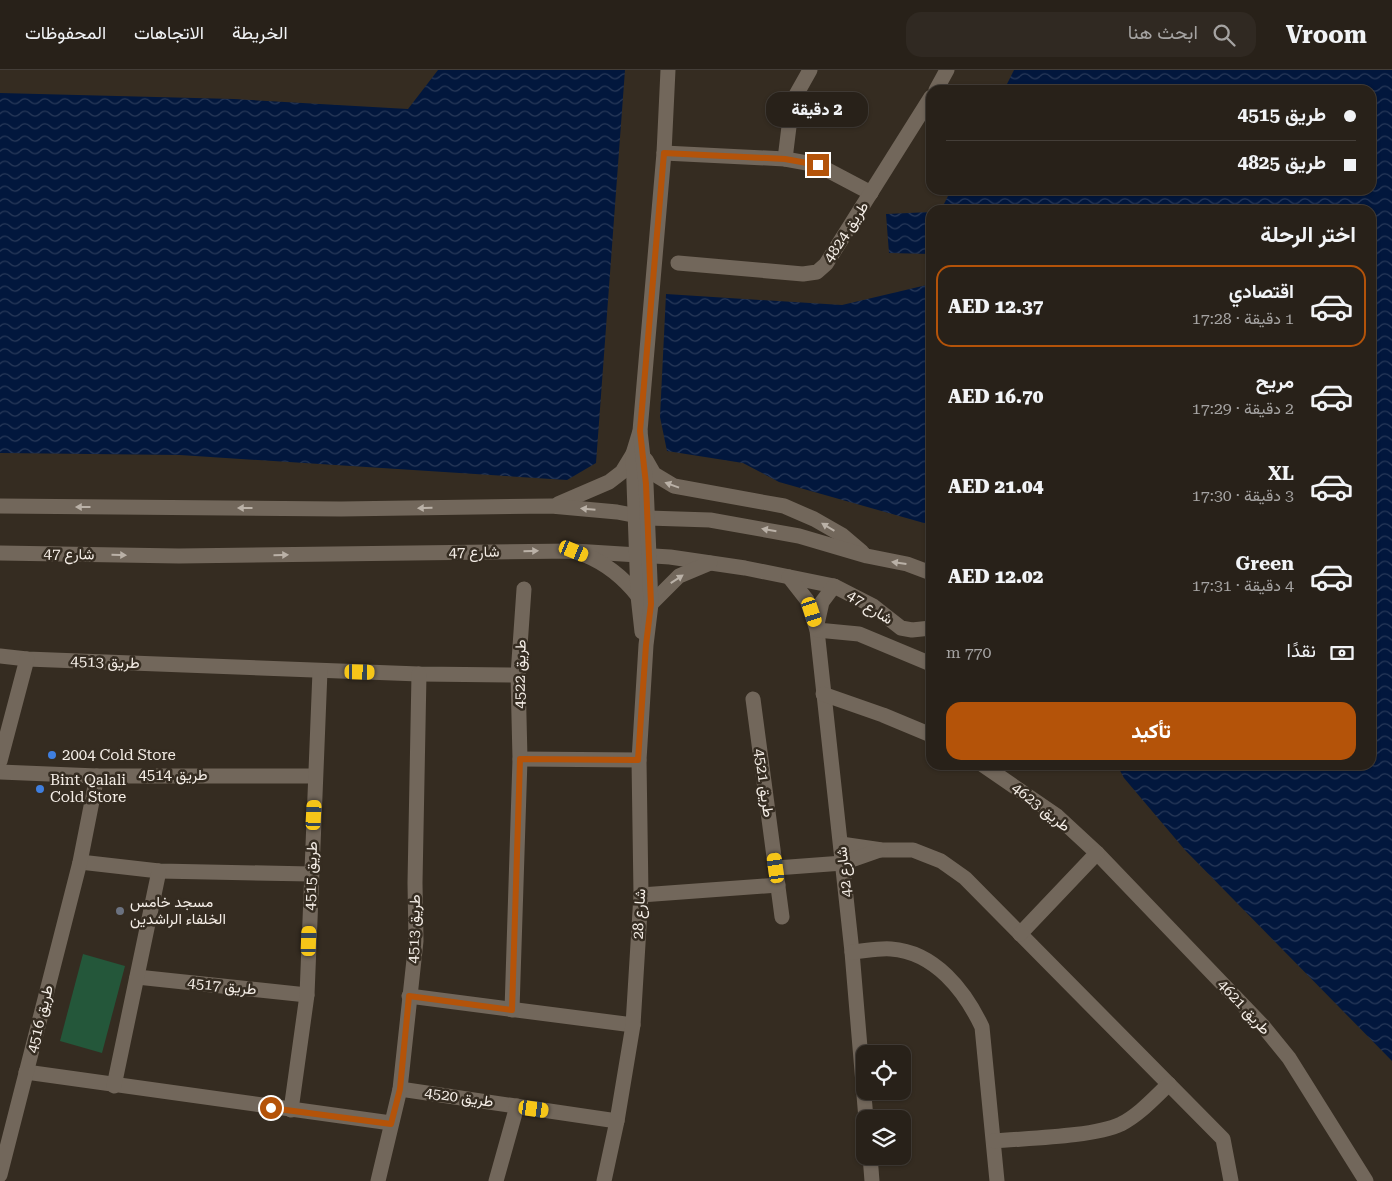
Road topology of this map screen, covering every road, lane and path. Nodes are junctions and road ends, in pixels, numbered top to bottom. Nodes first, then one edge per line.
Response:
1 (668, 70) edge
2 (810, 70) edge
3 (947, 70) edge
4 (939, 85) edge
5 (926, 105) edge
6 (664, 153) junction
7 (785, 159) junction
8 (871, 193) junction
9 (678, 263) dead end
10 (638, 455) junction
11 (0, 506) edge
12 (550, 506) junction
13 (642, 517) junction
14 (574, 551) junction
15 (0, 553) edge
16 (644, 555) junction
17 (867, 556) junction
18 (710, 563) junction
19 (926, 570) edge
20 (789, 576) junction
21 (834, 586) junction
22 (524, 588) dead end
23 (638, 596) junction
24 (651, 604) junction
25 (817, 628) junction
26 (926, 629) edge
27 (646, 645) junction
28 (0, 656) edge
29 (27, 659) junction
30 (926, 662) edge
31 (320, 671) junction
32 (419, 674) junction
33 (518, 675) junction
34 (823, 694) junction
35 (753, 699) dead end
36 (926, 734) edge
37 (520, 759) junction
38 (638, 760) junction
39 (0, 761) edge
40 (990, 770) edge
41 (0, 772) edge
42 (97, 776) junction
43 (316, 776) junction
44 (841, 844) junction
45 (882, 850) junction
46 (1097, 853) junction
47 (80, 862) junction
48 (843, 863) junction
49 (776, 868) junction
50 (159, 871) junction
51 (311, 874) junction
52 (778, 885) junction
53 (641, 895) junction
54 (782, 916) dead end
55 (1020, 934) junction
56 (852, 952) junction
57 (137, 977) junction
58 (307, 995) junction
59 (409, 996) junction
60 (512, 1010) junction
61 (633, 1025) junction
62 (26, 1072) junction
63 (1169, 1084) junction
64 (114, 1086) junction
65 (400, 1089) junction
66 (517, 1106) junction
67 (291, 1110) junction
68 (865, 1110) edge
69 (617, 1121) junction
70 (391, 1124) junction
71 (994, 1141) junction
72 (871, 1165) edge
73 (0, 1176) edge
74 (378, 1181) edge
75 (496, 1181) edge
76 (604, 1181) edge
77 (872, 1181) edge
78 (997, 1181) edge
79 (1231, 1181) edge
80 (1366, 1181) edge

1 - 6 street, شارع 28
2 - 7 street
3 - 4 street
5 - 8 street, طريق 4824
6 - 7 street
6 - 10 street, شارع 28
7 - 8 street
8 - 9 street, طريق 4824
10 - 12 street
10 - 13 street, شارع 28
17 -> 10 street
12 -> 11 street
13 -> 12 street
13 - 16 street, شارع 28
17 -> 13 street
15 -> 14 street, شارع 47
14 - 16 street, شارع 47
14 - 23 street
16 - 18 street, شارع 47
16 - 23 street, شارع 28
16 - 24 street, شارع 28
19 -> 17 street
18 - 20 street, شارع 47
24 -> 18 street
20 - 21 street, شارع 47
20 - 25 street, شارع 42
21 - 25 street, شارع 42
21 - 26 street, شارع 47
22 - 33 street, طريق 4522
23 - 27 street, شارع 28
24 - 27 street, شارع 28
25 - 30 street
25 - 34 street, شارع 42
27 - 38 street, شارع 28
28 - 29 street, طريق 4513
29 - 31 street, طريق 4513
29 - 39 street
31 - 32 street, طريق 4513
31 - 43 street, طريق 4515
32 - 33 street, طريق 4513
32 - 59 street, طريق 4513
33 - 37 street, طريق 4522
34 - 36 street
34 - 44 street, شارع 42
35 - 49 street, طريق 4521
37 - 38 street
37 - 60 street, طريق 4522
38 - 53 street, شارع 28
40 - 46 street, طريق 4623
41 - 42 street, طريق 4514
42 - 43 street, طريق 4514
42 - 47 street, طريق 4516
43 - 51 street, طريق 4515
44 - 45 street
44 - 48 street, شارع 42
45 - 48 street
45 - 55 street
46 - 55 street
46 - 80 street, طريق 4621
47 - 50 street
47 - 62 street, طريق 4516
48 - 49 street
48 - 56 street, شارع 42
49 - 52 street, طريق 4521
50 - 51 street
50 - 57 street
51 - 58 street, طريق 4515
52 - 53 street
52 - 54 street, طريق 4521
53 - 61 street, شارع 28
55 - 63 street
56 - 68 street, شارع 42
56 - 71 street
57 - 58 street, طريق 4517
57 - 64 street
58 - 67 street, طريق 4515
59 - 60 street
59 - 65 street, طريق 4513
60 - 61 street
61 - 69 street, شارع 28
62 - 64 street
62 - 73 street, طريق 4516
63 - 71 street
63 - 79 street
64 - 67 street
65 - 66 street, طريق 4520
65 - 70 street, طريق 4513
66 - 69 street, طريق 4520
66 - 75 street
67 - 70 street
69 - 76 street, شارع 28
70 - 74 street, طريق 4513
71 - 78 street
72 - 77 street

